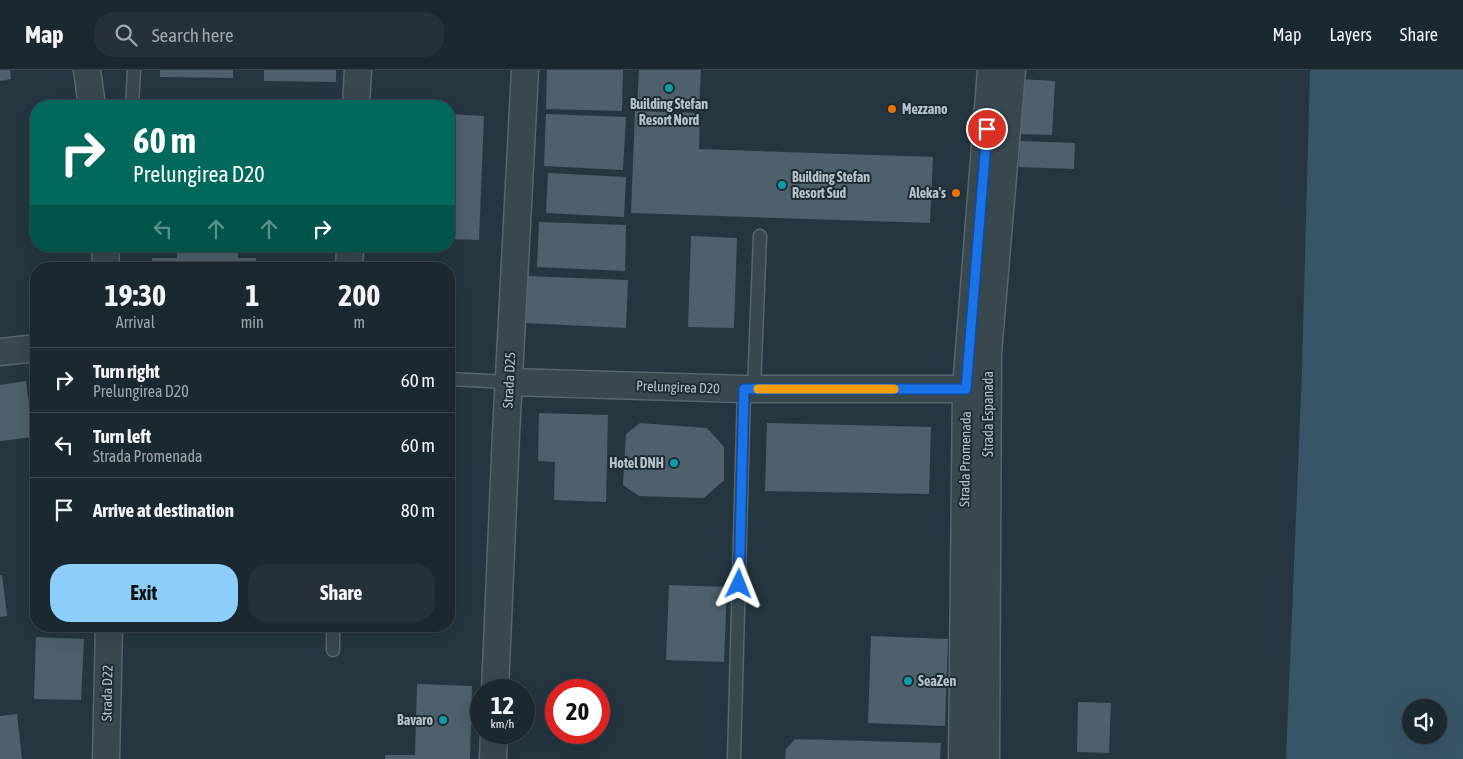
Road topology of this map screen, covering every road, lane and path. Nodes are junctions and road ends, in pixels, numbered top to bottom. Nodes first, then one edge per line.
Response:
1 (87, 70) edge
2 (134, 70) edge
3 (358, 70) edge
4 (525, 70) edge
5 (991, 70) edge
6 (1012, 70) edge
7 (91, 100) edge
8 (132, 100) edge
9 (356, 100) edge
10 (760, 236) dead end
11 (30, 349) edge
12 (0, 352) edge
13 (455, 379) edge
14 (509, 382) junction
15 (749, 389) junction
16 (966, 389) junction
17 (109, 632) edge
18 (333, 632) edge
19 (333, 650) dead end
20 (496, 679) edge
21 (494, 744) edge
22 (106, 759) edge
23 (494, 759) edge
24 (734, 759) edge
25 (962, 759) edge
26 (986, 759) edge

1 - 7 street
2 - 8 lane
3 - 9 street
4 - 14 street, Strada D25
5 - 16 street, Strada Promenada
6 - 26 street, Strada Espanada
10 - 15 lane
11 - 12 street
13 - 14 lane
14 - 15 street, Prelungirea D20
14 - 20 street, Strada D25
15 - 16 street, Prelungirea D20
15 - 24 lane
16 - 25 street, Strada Promenada
17 - 22 street, Strada D22
18 - 19 lane
21 - 23 street

